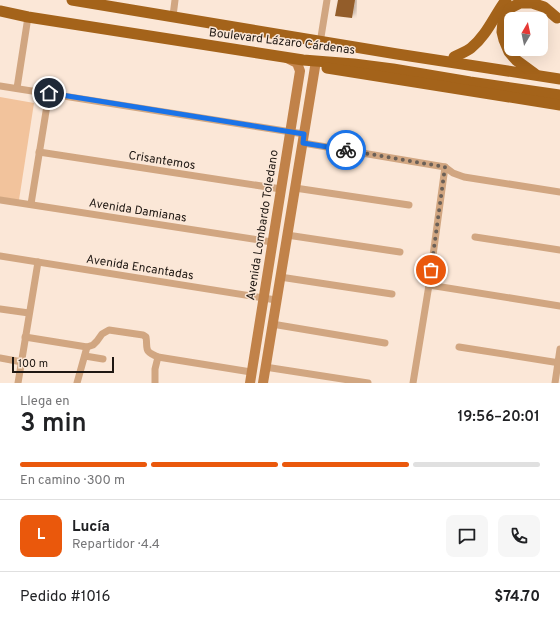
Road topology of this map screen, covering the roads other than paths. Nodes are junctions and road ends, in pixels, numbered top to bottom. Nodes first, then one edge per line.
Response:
1 (72, 0) edge
2 (175, 0) edge
3 (327, 0) edge
4 (506, 0) edge
5 (549, 0) edge
6 (0, 11) edge
7 (173, 16) junction
8 (28, 17) junction
9 (559, 20) edge
10 (299, 37) junction
11 (321, 37) junction
12 (283, 56) junction
13 (454, 57) junction
14 (302, 60) junction
15 (315, 67) junction
16 (560, 75) edge
17 (537, 76) junction
18 (560, 79) edge
19 (0, 86) edge
20 (17, 88) junction
21 (49, 93) junction
22 (560, 95) edge
23 (560, 105) edge
24 (290, 132) junction
25 (304, 138) junction
26 (39, 152) junction
27 (445, 167) junction
28 (295, 188) junction
29 (281, 190) junction
30 (560, 192) edge
31 (0, 200) edge
32 (31, 204) junction
33 (409, 205) dead end
34 (287, 235) junction
35 (475, 237) dead end
36 (272, 242) junction
37 (560, 250) edge
38 (400, 252) dead end
39 (0, 256) edge
40 (38, 262) junction
41 (280, 277) junction
42 (429, 285) junction
43 (392, 294) dead end
44 (263, 298) junction
45 (276, 300) junction
46 (560, 306) edge
47 (0, 309) edge
48 (29, 313) junction
49 (272, 324) junction
50 (25, 337) junction
51 (385, 344) dead end
52 (87, 347) junction
53 (459, 347) dead end
54 (560, 349) edge
55 (85, 356) junction
56 (158, 357) junction
57 (0, 358) edge
58 (103, 359) dead end
59 (22, 362) junction
60 (559, 363) edge
61 (265, 367) junction
62 (251, 372) junction
63 (18, 383) edge
64 (77, 383) edge
65 (155, 383) edge
66 (250, 383) edge
67 (263, 383) edge
68 (368, 383) edge
69 (413, 383) edge
70 (555, 383) edge

1 - 7 highway, Boulevard Lázaro Cárdenas
2 - 7 street
3 - 11 street
4 - 13 highway
5 - 9 highway
6 - 8 highway, Boulevard Lázaro Cárdenas
7 - 10 highway, Boulevard Lázaro Cárdenas
8 - 12 highway, Boulevard Lázaro Cárdenas
8 - 20 street
9 - 17 highway
10 - 11 highway
10 - 17 highway, Boulevard Lázaro Cárdenas
11 - 13 highway
12 - 14 highway, Boulevard Lázaro Cárdenas
12 - 24 main road, Avenida Lombardo Toledano
13 - 16 highway
14 - 15 highway
14 - 22 highway, Boulevard Lázaro Cárdenas
15 - 23 highway
15 - 25 main road
17 - 18 highway, Boulevard Lázaro Cárdenas
19 - 20 street
20 - 21 street
21 - 24 street
21 - 26 street
24 - 25 street
24 - 29 main road, Avenida Lombardo Toledano
25 - 27 street
25 - 28 main road
26 - 29 street, Crisantemos
26 - 32 street
27 - 30 street
27 - 42 street
28 - 33 street
28 - 34 main road
29 - 36 main road, Avenida Lombardo Toledano
31 - 32 street, Avenida Damianas
32 - 36 street, Avenida Damianas
34 - 38 street
34 - 41 main road
35 - 37 street
36 - 44 main road, Avenida Lombardo Toledano
39 - 40 street, Avenida Encantadas
40 - 44 street, Avenida Encantadas
40 - 48 street
41 - 43 street
41 - 45 main road
42 - 46 street
42 - 69 street
44 - 45 street, Avenida Encantadas
44 - 62 main road, Avenida Lombardo Toledano
45 - 49 main road
47 - 48 street
48 - 50 street
49 - 51 street
49 - 61 main road
50 - 52 street
50 - 59 street
52 - 55 street
52 - 56 street
53 - 60 street
54 - 60 street
55 - 58 street
55 - 64 street
56 - 62 street
56 - 65 street
57 - 59 street
59 - 63 street
60 - 70 street
61 - 67 main road
61 - 68 street
62 - 66 main road, Avenida Lombardo Toledano

